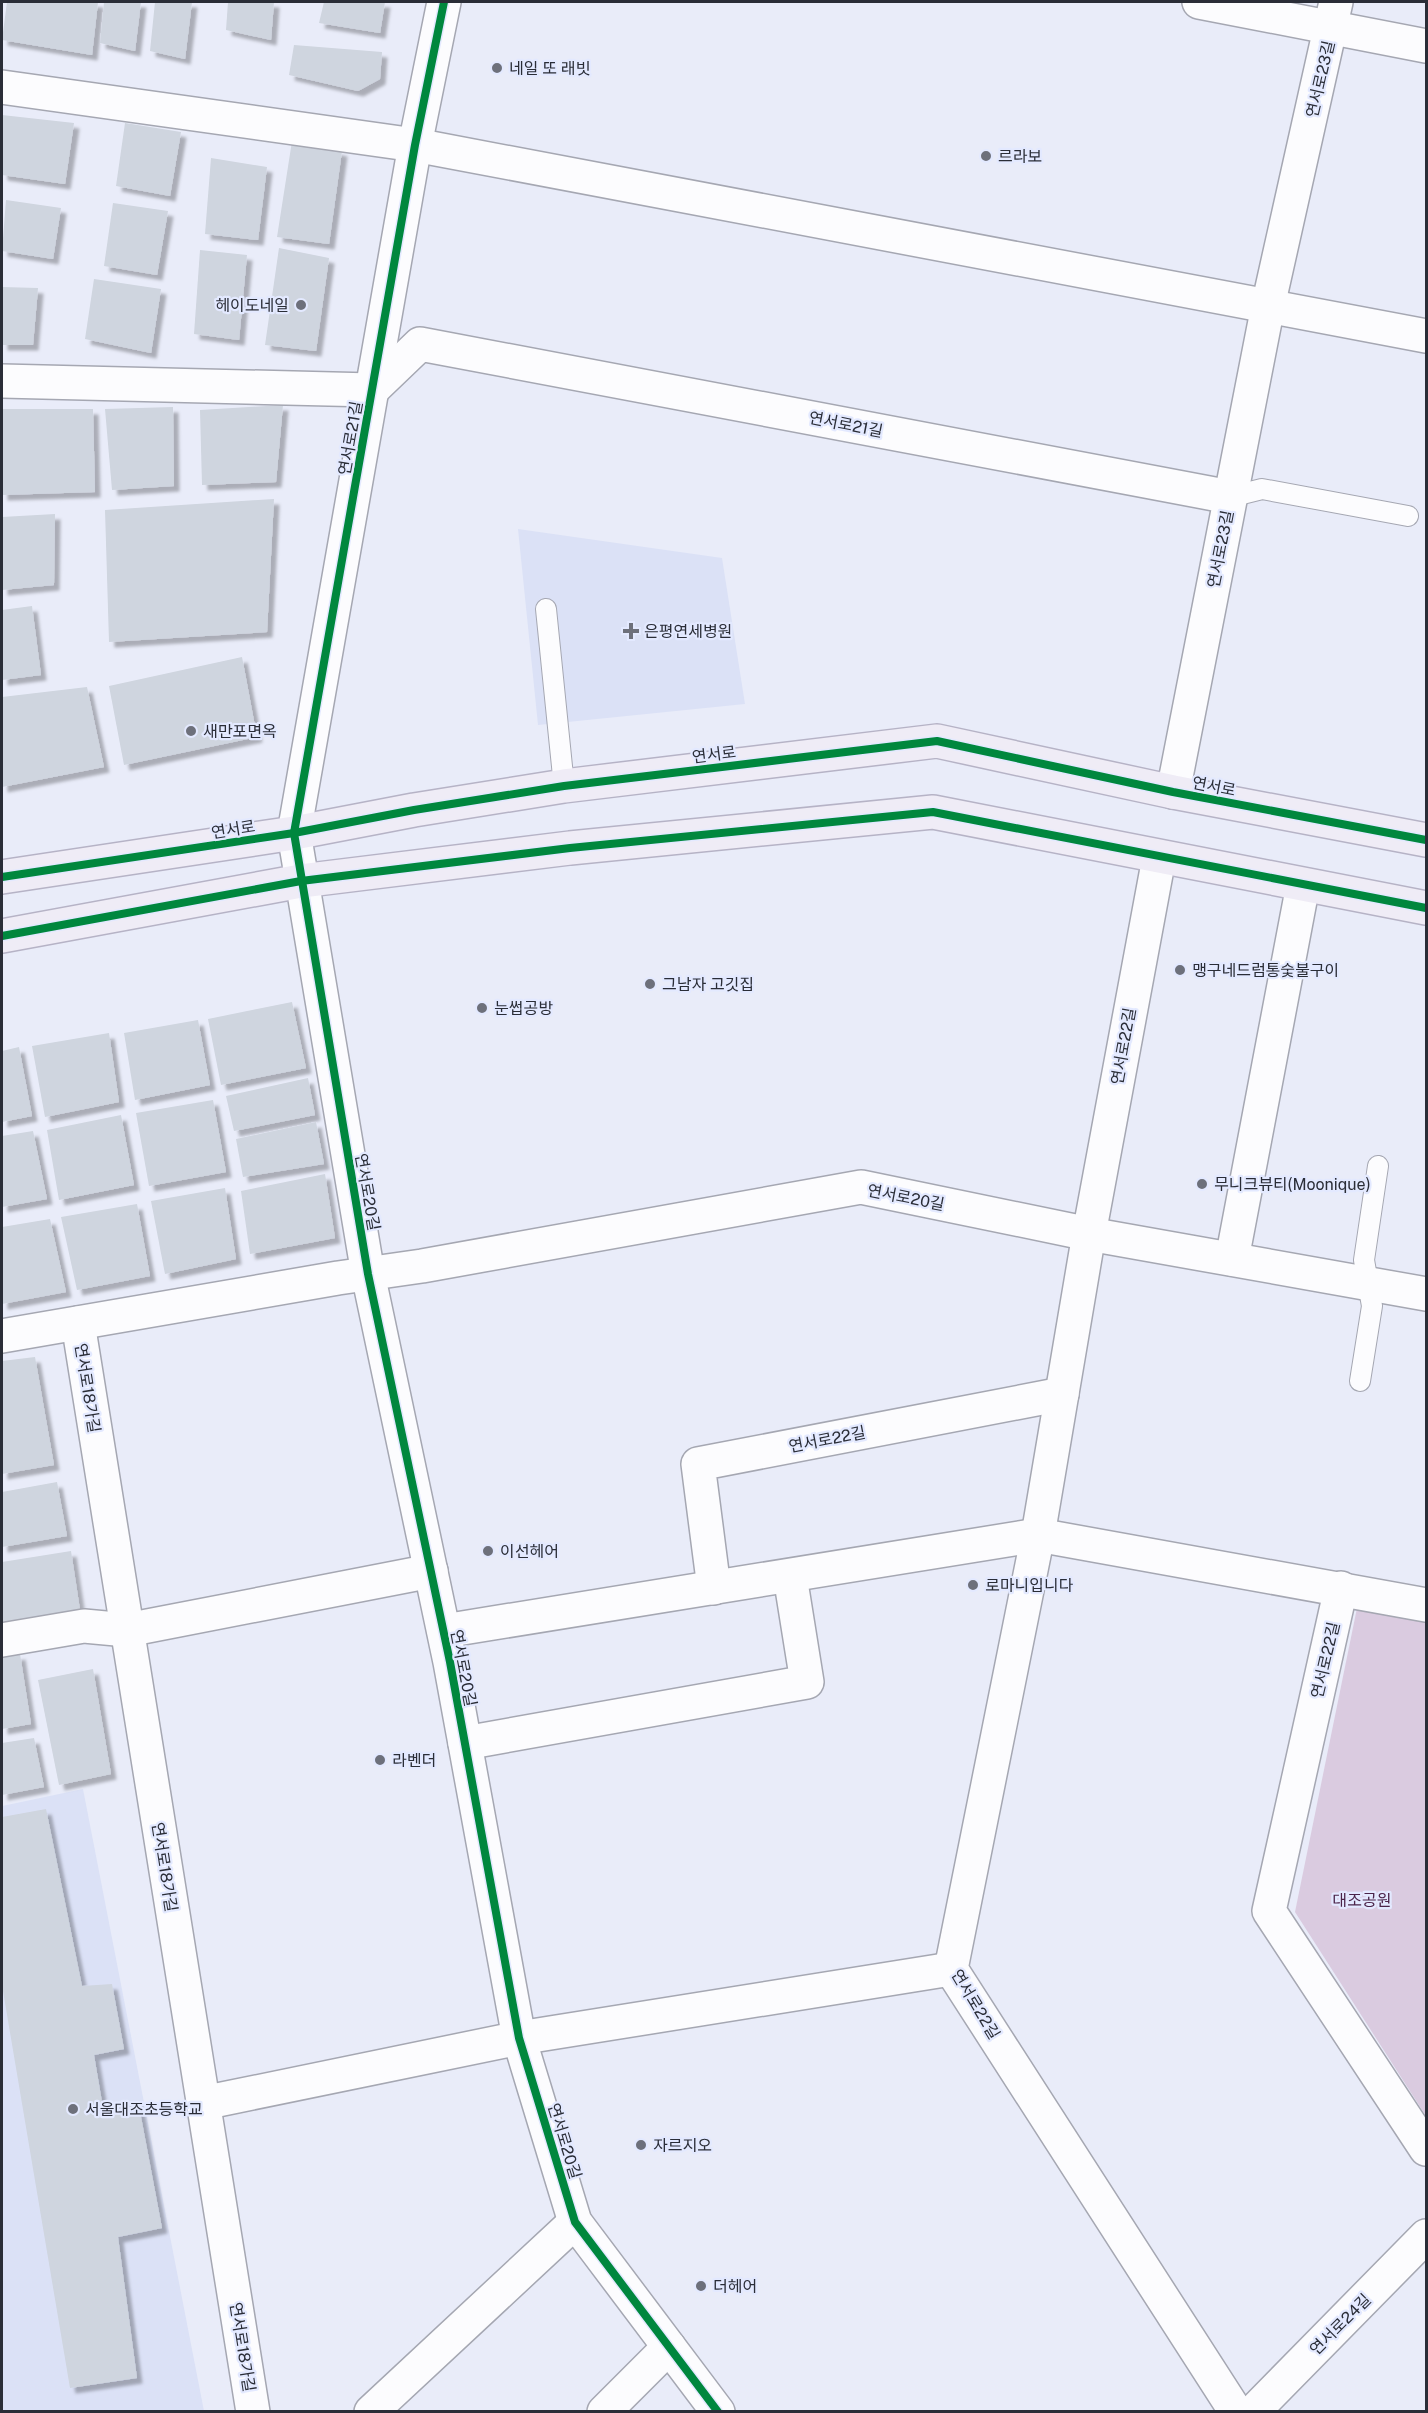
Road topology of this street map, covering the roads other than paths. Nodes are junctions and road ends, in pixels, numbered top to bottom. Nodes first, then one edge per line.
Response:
1 (444, 2) edge
2 (1199, 2) edge
3 (1334, 14) edge
4 (1426, 46) edge
5 (2, 87) edge
6 (415, 145) junction
7 (1268, 306) junction
8 (1426, 336) edge
9 (2, 381) edge
10 (372, 390) junction
11 (1230, 497) junction
12 (1408, 516) dead end
13 (546, 609) dead end
14 (564, 786) junction
15 (1173, 792) junction
16 (294, 833) junction
17 (1426, 840) edge
18 (1159, 858) junction
19 (2, 877) edge
20 (301, 881) junction
21 (1303, 885) junction
22 (1426, 908) edge
23 (2, 936) edge
24 (1378, 1166) dead end
25 (1089, 1234) junction
26 (1232, 1259) junction
27 (368, 1274) junction
28 (1370, 1284) junction
29 (1426, 1294) edge
30 (78, 1323) junction
31 (2, 1336) edge
32 (1360, 1381) dead end
33 (1062, 1394) junction
34 (1038, 1536) junction
35 (431, 1571) junction
36 (790, 1576) junction
37 (714, 1588) junction
38 (1341, 1588) junction
39 (1426, 1605) edge
40 (127, 1630) junction
41 (444, 1631) junction
42 (2, 1640) edge
43 (465, 1743) junction
44 (951, 1969) junction
45 (519, 2038) junction
46 (203, 2103) junction
47 (1426, 2149) edge
48 (576, 2222) junction
49 (1426, 2236) edge
50 (669, 2348) junction
51 (253, 2412) edge
52 (371, 2412) edge
53 (604, 2412) edge
54 (718, 2412) edge
55 (1236, 2412) edge
56 (1253, 2412) edge

1 - 6 street, 연서로21길
2 - 3 street
3 - 4 street, 연서로23길
3 - 7 street, 연서로23길
5 - 6 street
6 - 7 street
6 - 10 street, 연서로21길
7 - 8 street
7 - 11 street, 연서로23길
9 - 10 street, 연서로21길
10 - 11 street, 연서로21길
10 - 16 street, 연서로21길
11 - 12 lane
11 - 15 street, 연서로23길
13 - 14 lane
14 - 15 main road, 연서로
14 - 16 main road, 연서로
15 - 17 main road, 연서로
16 - 19 main road, 연서로
16 - 20 street, 연서로21길
18 - 20 main road
18 - 21 main road
18 - 25 street, 연서로22길
20 - 23 main road
20 - 27 street, 연서로20길
21 - 22 main road
21 - 26 street
24 - 28 lane
25 - 26 street
25 - 27 street, 연서로20길
25 - 33 street, 연서로22길
26 - 28 street
27 - 30 street, 연서로20길
27 - 35 street, 연서로20길
28 - 29 street
28 - 32 lane
30 - 31 street, 연서로20길
30 - 40 street, 연서로18가길
33 - 34 street, 연서로22길
33 - 37 street, 연서로22길
34 - 36 street, 연서로20길
34 - 38 street
34 - 44 street, 연서로22길
35 - 40 street
35 - 41 street, 연서로20길
36 - 37 street, 연서로20길
36 - 43 street
37 - 41 street, 연서로20길
38 - 39 street
38 - 47 street, 연서로22길
40 - 42 street
40 - 46 street, 연서로18가길
41 - 43 street, 연서로20길
43 - 45 street, 연서로20길
44 - 45 street
44 - 55 street, 연서로22길
45 - 46 street
45 - 48 street, 연서로20길
46 - 51 street, 연서로18가길
48 - 50 street, 연서로20길
48 - 52 street
49 - 56 street, 연서로24길
50 - 53 street
50 - 54 street, 연서로20길

